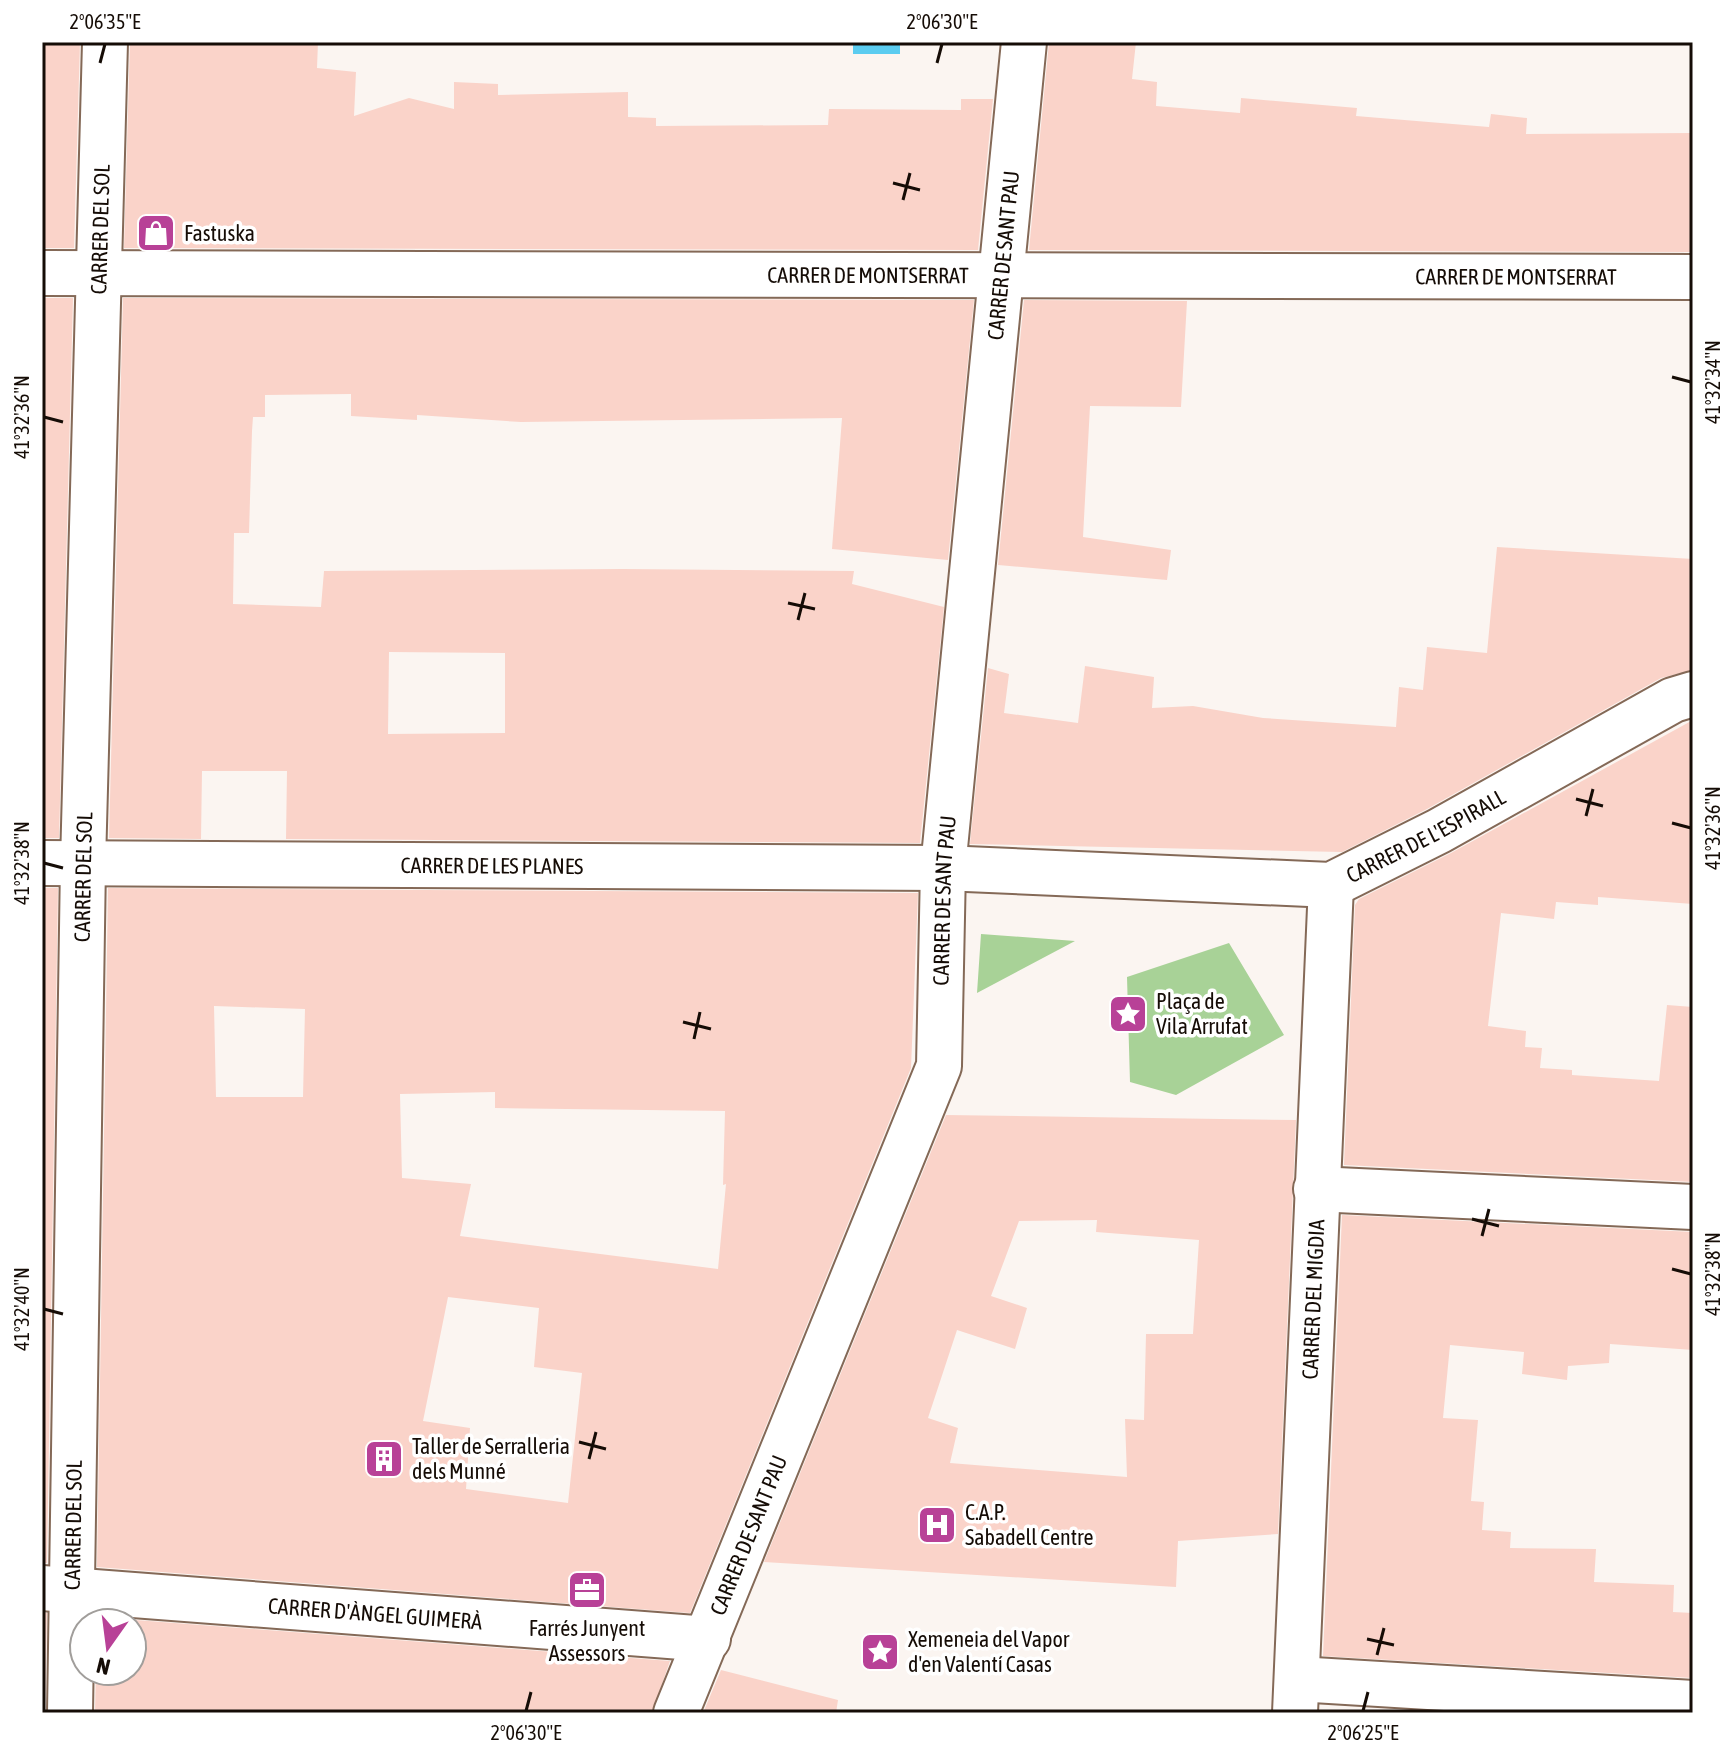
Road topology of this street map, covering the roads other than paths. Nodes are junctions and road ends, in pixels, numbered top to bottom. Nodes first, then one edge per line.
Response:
1 (105, 42) edge
2 (1024, 42) edge
3 (42, 273) edge
4 (99, 273) junction
5 (1002, 274) junction
6 (1693, 277) edge
7 (1693, 694) edge
8 (62, 863) edge
9 (943, 868) junction
10 (1331, 885) junction
11 (1316, 1189) junction
12 (1693, 1207) edge
13 (58, 1589) edge
14 (708, 1639) junction
15 (1296, 1696) edge
16 (1693, 1703) edge
17 (70, 1713) edge
18 (676, 1713) edge

1 - 4 street, CARRER DEL SOL
2 - 5 street, CARRER DE SANT PAU
3 - 4 street, CARRER DE MONTSERRAT
4 - 5 street, CARRER DE MONTSERRAT
4 - 8 street, CARRER DEL SOL
5 - 6 street, CARRER DE MONTSERRAT
5 - 9 street, CARRER DE SANT PAU
7 - 10 street, CARRER DE L'ESPIRALL
8 - 9 street, CARRER DE LES PLANES
8 - 13 street, CARRER DEL SOL
9 - 10 street, CARRER DE L'ESPIRALL
9 - 14 street, CARRER DE SANT PAU
10 - 11 street, CARRER DEL MIGDIA
11 - 12 street
11 - 15 street, CARRER DEL MIGDIA
13 - 14 street, CARRER D'ÀNGEL GUIMERÀ
13 - 17 street, CARRER DEL SOL
14 - 18 street, CARRER DE SANT PAU
15 - 16 street

